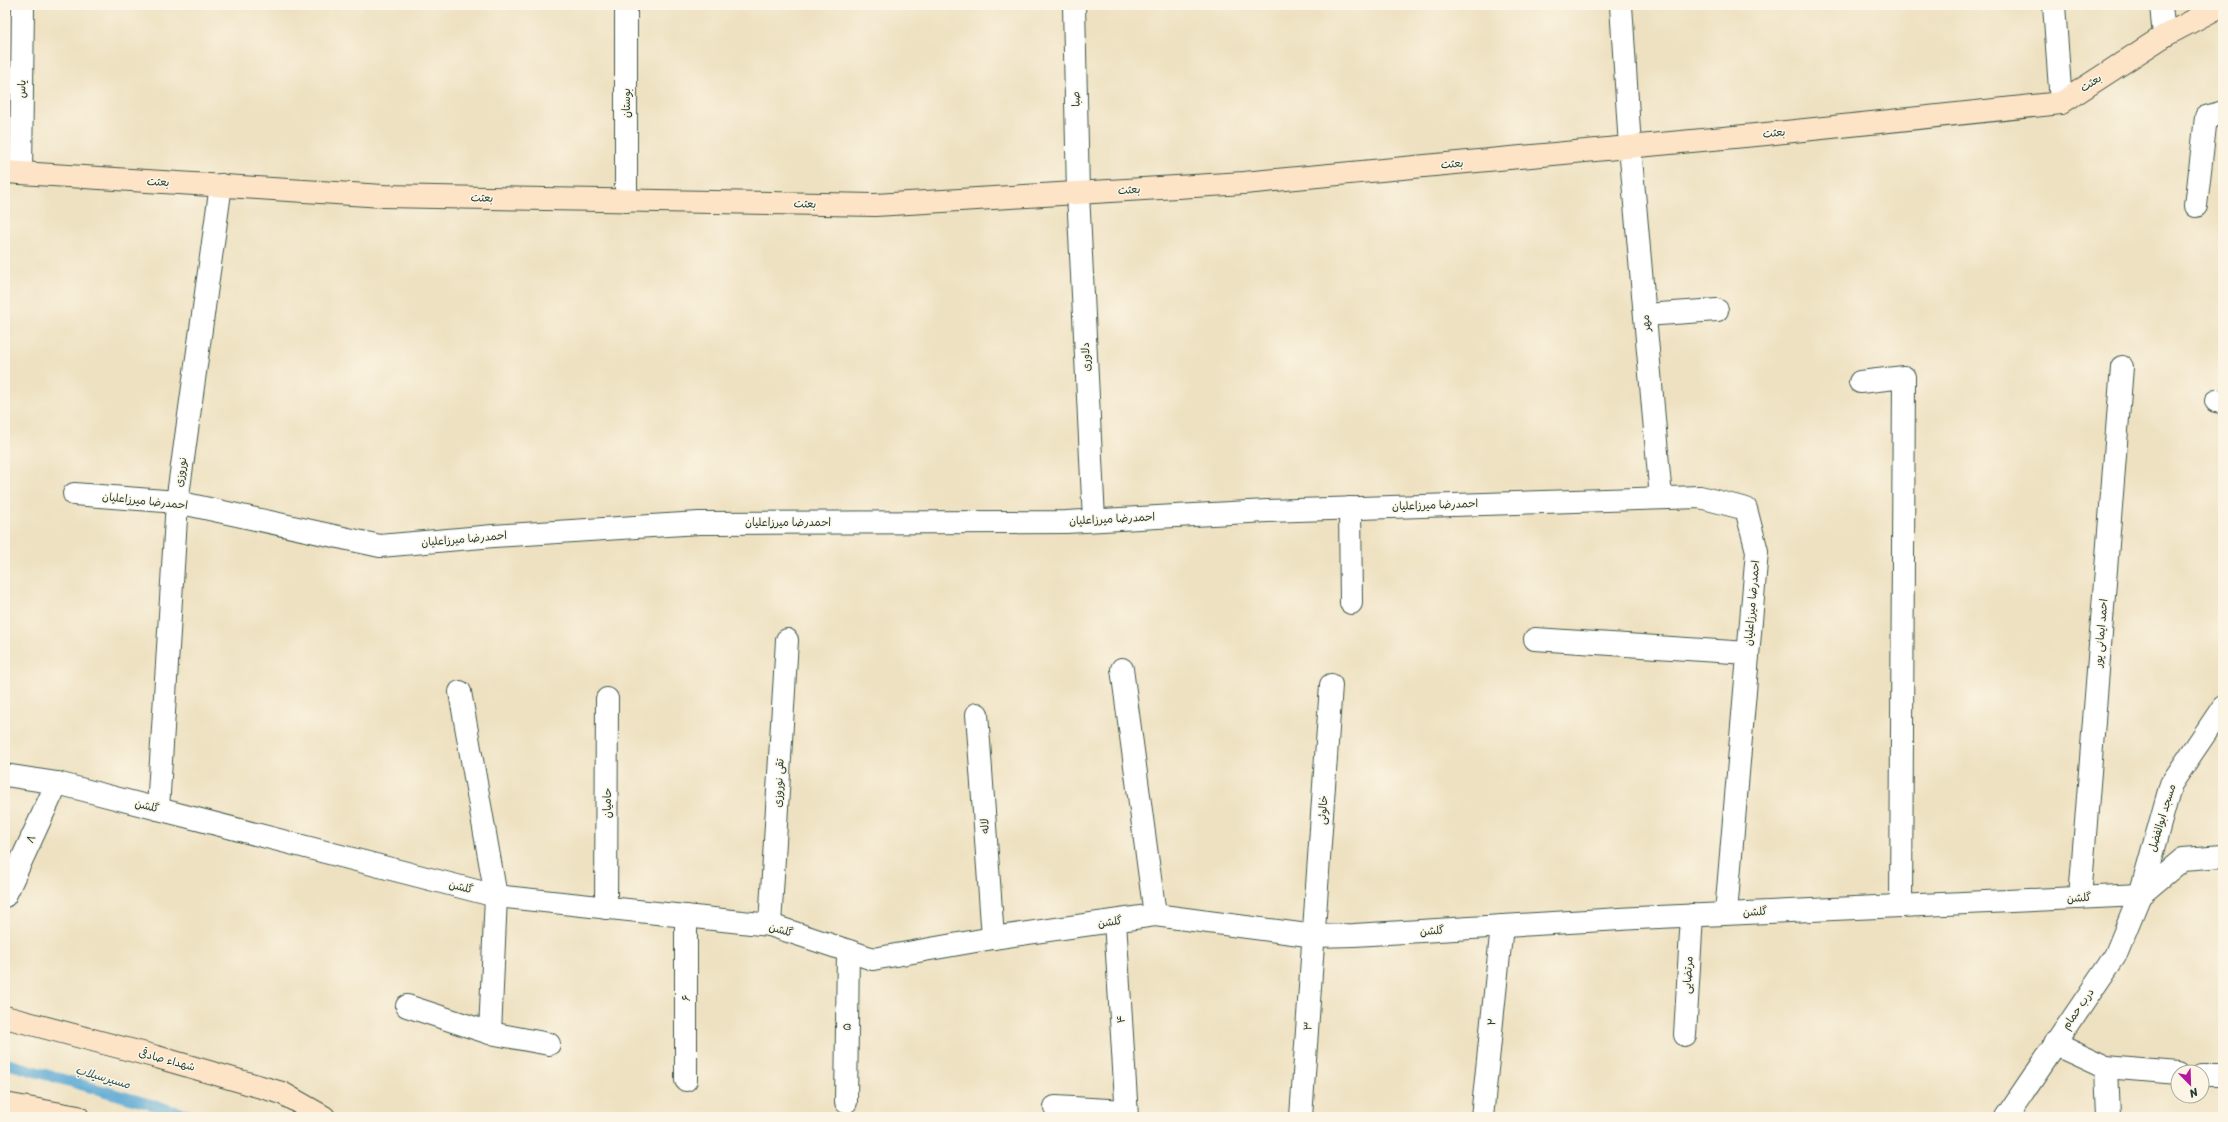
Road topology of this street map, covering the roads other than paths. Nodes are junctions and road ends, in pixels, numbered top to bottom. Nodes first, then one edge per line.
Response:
1 (23, 5) edge
2 (626, 5) edge
3 (1074, 5) edge
4 (1621, 5) edge
5 (2054, 5) edge
6 (2161, 5) edge
7 (2223, 5) edge
8 (2164, 36) junction
9 (2061, 103) junction
10 (2223, 112) edge
11 (1630, 147) junction
12 (13, 173) edge
13 (221, 185) junction
14 (1078, 193) junction
15 (626, 200) junction
16 (2196, 206) dead end
17 (1718, 310) dead end
18 (1645, 315) junction
19 (2122, 367) dead end
20 (1860, 382) dead end
21 (74, 494) dead end
22 (1661, 498) junction
23 (177, 502) junction
24 (1350, 508) junction
25 (1094, 520) junction
26 (1351, 603) dead end
27 (1535, 639) dead end
28 (787, 640) dead end
29 (1748, 653) junction
30 (1122, 669) dead end
31 (1331, 685) dead end
32 (460, 692) dead end
33 (607, 699) dead end
34 (2223, 707) edge
35 (977, 714) dead end
36 (5, 775) edge
37 (57, 783) junction
38 (158, 809) junction
39 (2223, 856) edge
40 (2140, 895) junction
41 (5, 896) edge
42 (496, 896) junction
43 (2080, 898) junction
44 (1901, 906) junction
45 (606, 908) junction
46 (1726, 913) junction
47 (1155, 915) junction
48 (1692, 915) junction
49 (686, 916) junction
50 (1115, 921) junction
51 (770, 925) junction
52 (1502, 926) junction
53 (1315, 936) junction
54 (992, 938) junction
55 (848, 951) junction
56 (407, 1006) dead end
57 (5, 1017) edge
58 (490, 1033) junction
59 (1685, 1035) dead end
60 (2054, 1043) junction
61 (549, 1044) dead end
62 (2106, 1067) junction
63 (2170, 1072) edge
64 (2210, 1074) edge
65 (2223, 1075) edge
66 (686, 1080) dead end
67 (846, 1102) dead end
68 (5, 1104) edge
69 (1055, 1107) dead end
70 (1126, 1114) edge
71 (78, 1117) edge
72 (324, 1117) edge
73 (1301, 1117) edge
74 (1482, 1117) edge
75 (2006, 1117) edge
76 (2108, 1117) edge

1 - 12 street, یاس
2 - 15 street, بوستان
3 - 14 street, صبا
4 - 11 street, مهر
5 - 9 street
6 - 8 street
7 - 8 main road, بعثت
8 - 9 main road, بعثت
9 - 11 main road, بعثت
10 - 16 street
11 - 14 main road, بعثت
11 - 18 street, مهر
12 - 13 main road, بعثت
13 - 15 main road, بعثت
13 - 23 street, نوروزی
14 - 15 main road, بعثت
14 - 25 street, دلاوری
17 - 18 street
18 - 22 street, مهر
19 - 43 street, احمد ایمانی پور
20 - 44 street
21 - 23 street, احمدرضا میرزاعلیان
22 - 24 street, احمدرضا میرزاعلیان
22 - 29 street, احمدرضا میرزاعلیان
23 - 25 street, احمدرضا میرزاعلیان
23 - 38 street, نوروزی
24 - 25 street, احمدرضا میرزاعلیان
24 - 26 street
27 - 29 street
28 - 51 street, تقی نوروزی
29 - 46 street, احمدرضا میرزاعلیان
30 - 47 street
31 - 53 street, خالوئی
32 - 42 street
33 - 45 street, حامیان
34 - 40 street, مسجد ابوالفضل
35 - 54 street, لاله
36 - 37 street, گلشن
37 - 38 street, گلشن
37 - 41 street, ۸
38 - 42 street, گلشن
39 - 40 street
40 - 43 street, گلشن
40 - 60 street, درب حمام
42 - 45 street, گلشن
42 - 58 street
43 - 44 street, گلشن
44 - 46 street, گلشن
45 - 49 street, گلشن
46 - 48 street, گلشن
47 - 50 street, گلشن
47 - 53 street, گلشن
48 - 52 street, گلشن
48 - 59 street, مرتضایی
49 - 51 street, گلشن
49 - 66 street, ۶
50 - 54 street, گلشن
50 - 70 street, ۴
51 - 55 street, گلشن
52 - 53 street, گلشن
52 - 74 street, ۲
53 - 73 street, ۳
54 - 55 street, گلشن
55 - 67 street, ۵
56 - 58 street
57 - 72 main road, شهداء صادقی
58 - 61 street
60 - 62 street
60 - 75 street, درب حمام
62 - 63 street
62 - 76 street
64 - 65 street
68 - 71 main road
69 - 70 street

